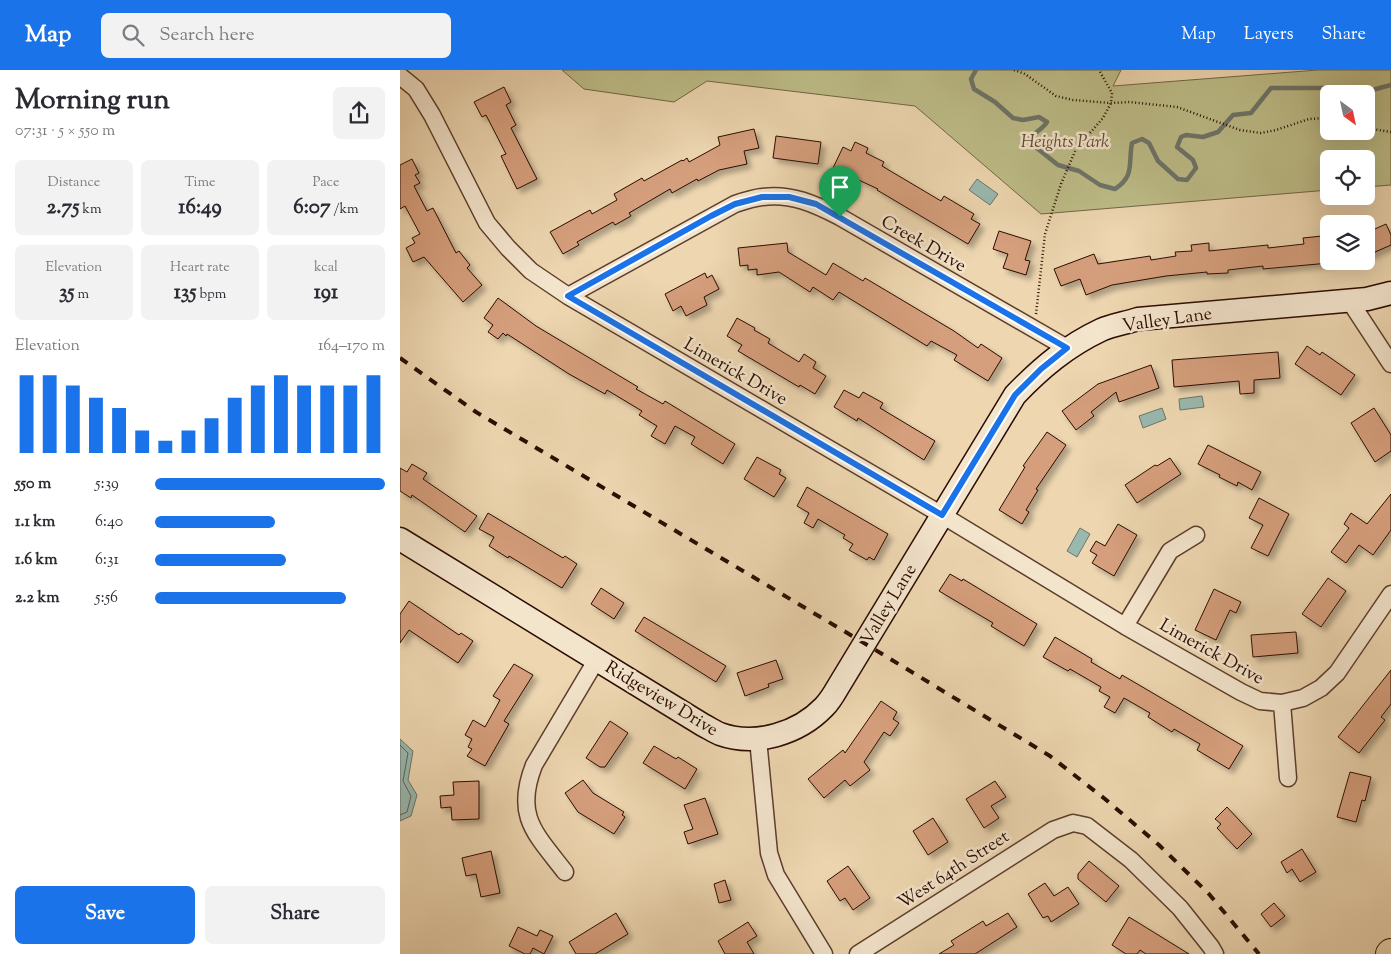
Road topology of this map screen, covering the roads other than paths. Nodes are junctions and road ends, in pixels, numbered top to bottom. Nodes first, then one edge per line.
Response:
1 (400, 76) edge
2 (1391, 293) edge
3 (568, 296) junction
4 (1349, 300) junction
5 (1067, 348) junction
6 (1391, 364) edge
7 (942, 515) junction
8 (1196, 534) dead end
9 (400, 539) edge
10 (1391, 594) edge
11 (1125, 626) junction
12 (597, 659) junction
13 (1282, 704) junction
14 (758, 739) junction
15 (1288, 778) dead end
16 (564, 872) dead end
17 (824, 954) edge
18 (858, 954) edge
19 (1215, 954) edge

1 - 3 street, Limerick Drive
2 - 4 street, Valley Lane
3 - 5 street, Creek Drive
3 - 7 street, Limerick Drive
4 - 5 street, Valley Lane
4 - 6 street
5 - 7 street, Valley Lane
7 - 11 street, Limerick Drive
7 - 14 street, Valley Lane
8 - 11 street
9 - 12 street, Ridgeview Drive
10 - 13 street
11 - 13 street, Limerick Drive
12 - 14 street, Ridgeview Drive
12 - 16 street
13 - 15 street
14 - 17 street
18 - 19 street, West 64th Street

